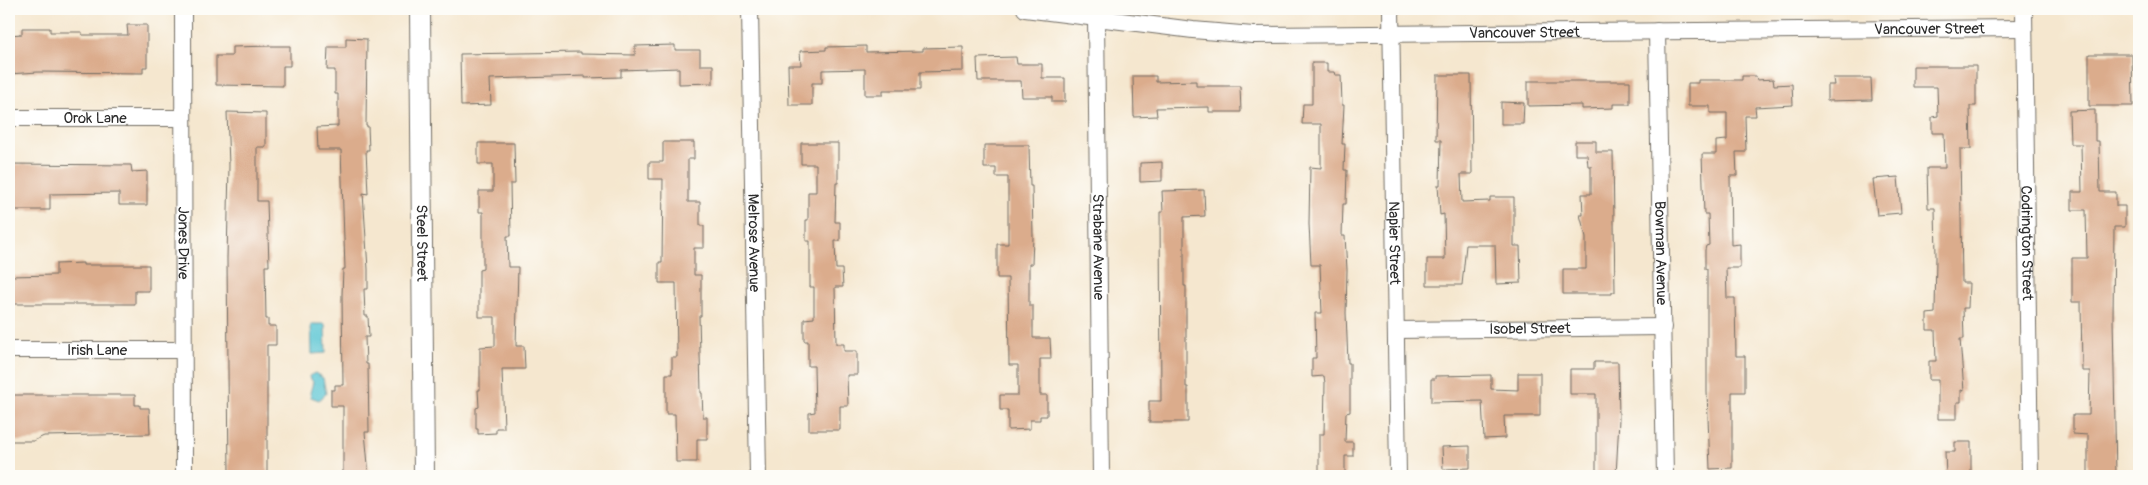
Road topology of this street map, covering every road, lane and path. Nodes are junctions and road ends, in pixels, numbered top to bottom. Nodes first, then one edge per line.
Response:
1 (184, 9) edge
2 (420, 9) edge
3 (750, 9) edge
4 (1025, 9) edge
5 (1391, 9) edge
6 (2024, 9) edge
7 (1096, 18) junction
8 (2024, 28) junction
9 (1658, 32) junction
10 (1392, 34) junction
11 (9, 118) edge
12 (183, 118) junction
13 (1663, 327) junction
14 (1396, 330) junction
15 (9, 350) edge
16 (183, 350) junction
17 (184, 476) edge
18 (424, 476) edge
19 (758, 476) edge
20 (1100, 476) edge
21 (1398, 476) edge
22 (1665, 476) edge
23 (2030, 476) edge

1 - 12 street, Jones Drive
2 - 18 street, Steel Street
3 - 19 street, Melrose Avenue
4 - 7 street, Vancouver Street
5 - 10 street, Napier Street
6 - 8 street, Codrington Street
7 - 10 street, Vancouver Street
7 - 20 street, Strabane Avenue
8 - 9 street, Vancouver Street
8 - 23 street, Codrington Street
9 - 10 street, Vancouver Street
9 - 13 street, Bowman Avenue
10 - 14 street, Napier Street
11 - 12 street, Orok Lane
12 - 16 street, Jones Drive
13 - 14 street, Isobel Street
13 - 22 street, Bowman Avenue
14 - 21 street, Napier Street
15 - 16 street, Irish Lane
16 - 17 street, Jones Drive

